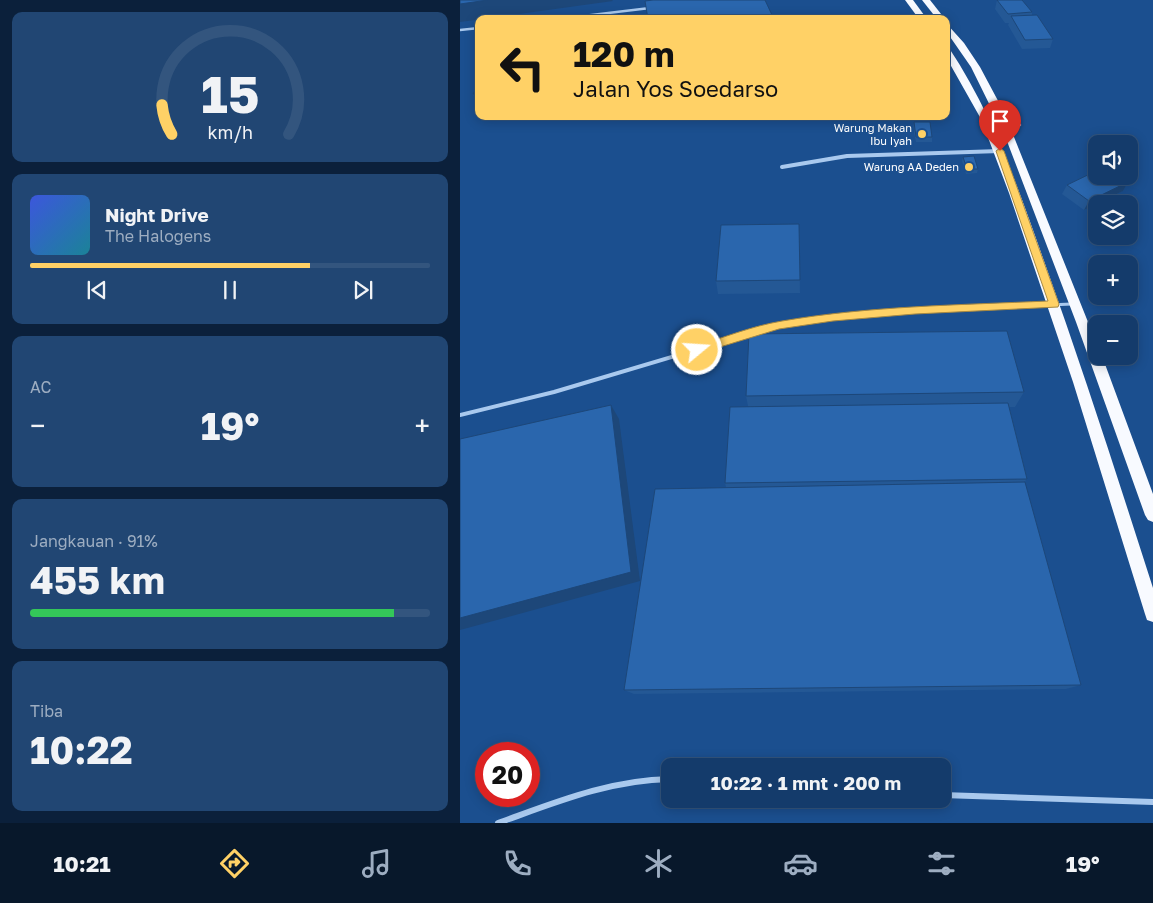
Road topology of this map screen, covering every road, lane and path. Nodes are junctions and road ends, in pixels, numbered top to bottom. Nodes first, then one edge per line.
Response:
1 (909, 0) edge
2 (926, 0) edge
3 (650, 14) edge
4 (593, 15) edge
5 (920, 15) edge
6 (938, 15) edge
7 (475, 28) edge
8 (460, 30) edge
9 (950, 31) edge
10 (950, 57) edge
11 (1003, 124) junction
12 (1020, 124) dead end
13 (1000, 151) junction
14 (782, 167) dead end
15 (1034, 197) junction
16 (1017, 199) junction
17 (1054, 304) junction
18 (1077, 304) junction
19 (460, 415) edge
20 (1153, 515) edge
21 (1153, 614) edge
22 (661, 780) edge
23 (951, 795) edge
24 (1153, 802) edge
25 (498, 823) edge

1 - 5 highway
2 - 6 highway
3 - 4 lane
7 - 8 lane
9 - 11 highway
10 - 13 highway
11 - 12 lane
11 - 15 highway
13 - 14 street
13 - 16 highway
15 - 16 highway
15 - 18 highway
16 - 17 highway
17 - 18 lane
17 - 19 lane
17 - 21 highway
18 - 20 highway
22 - 25 street
23 - 24 street

